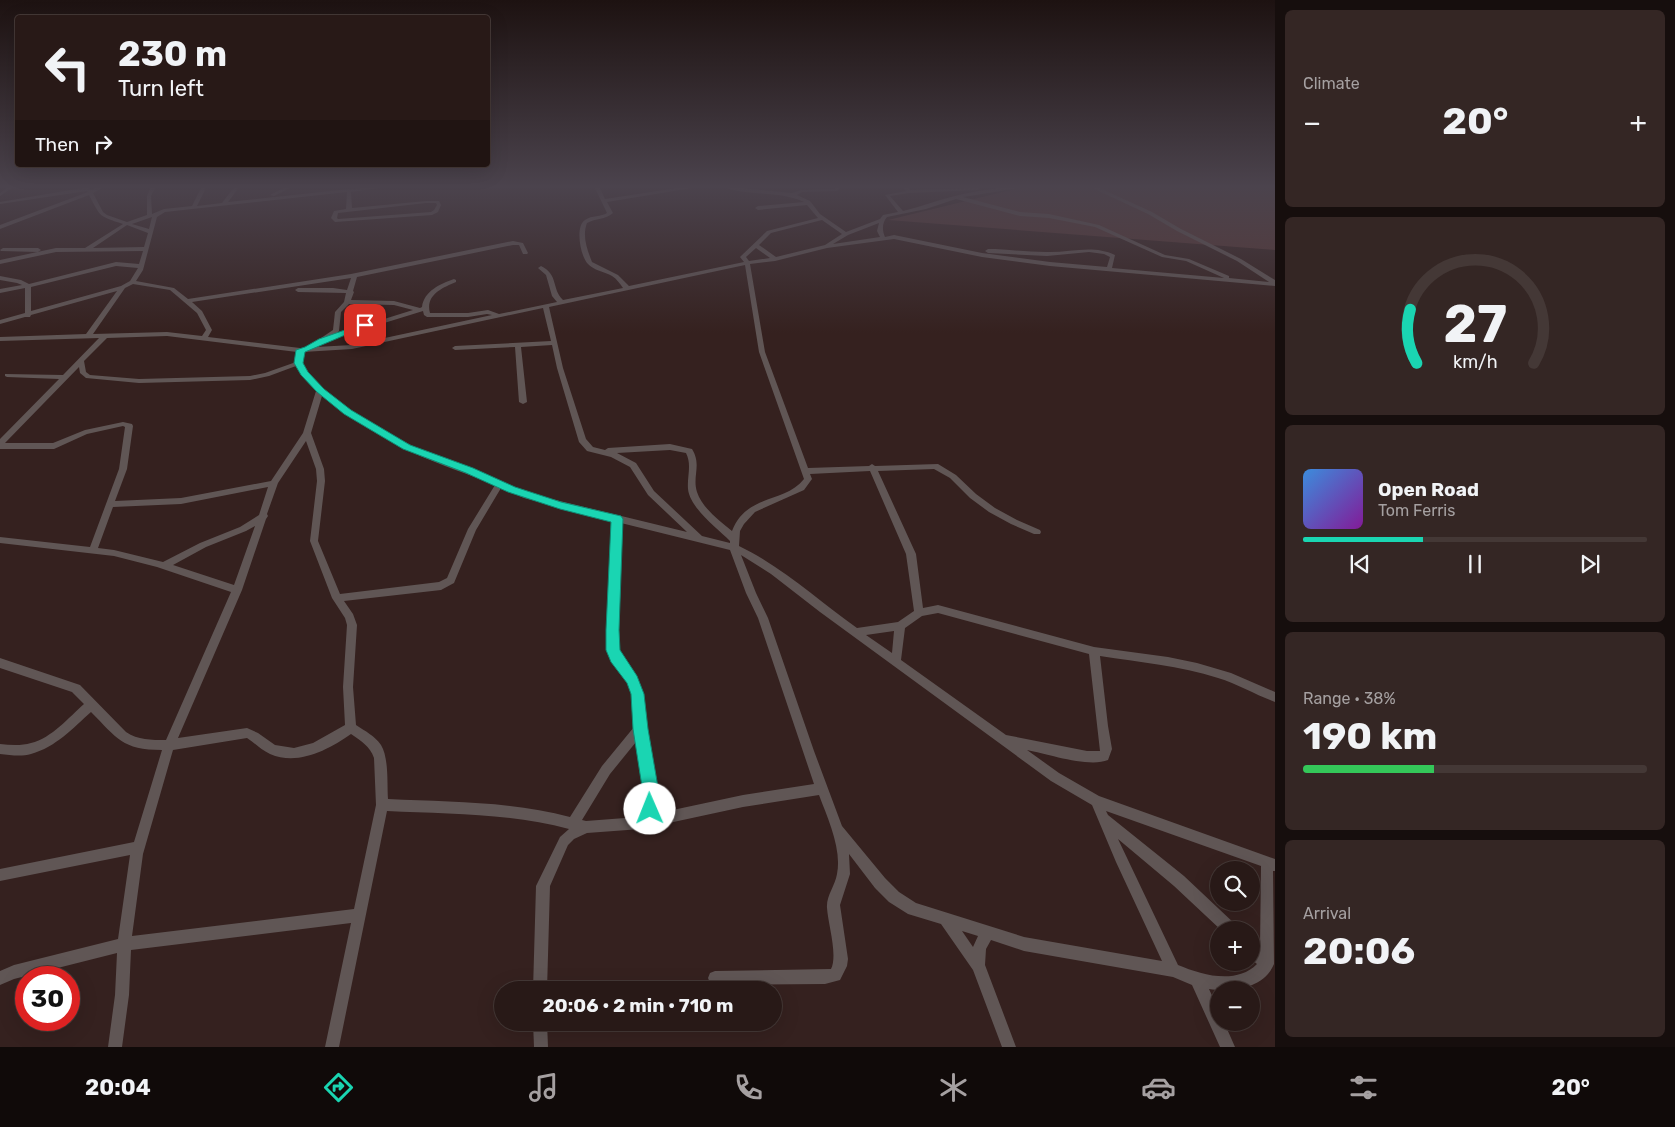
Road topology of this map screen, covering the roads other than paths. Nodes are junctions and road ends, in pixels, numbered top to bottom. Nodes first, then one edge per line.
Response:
1 (109, 235) edge
2 (150, 235) edge
3 (583, 235) edge
4 (766, 235) edge
5 (841, 235) edge
6 (1117, 235) edge
7 (1189, 235) edge
8 (883, 237) joint
9 (756, 245) junction
10 (827, 246) junction
11 (2, 249) edge
12 (145, 249) junction
13 (56, 250) junction
14 (86, 250) junction
15 (525, 253) dead end
16 (976, 253) junction
17 (775, 259) junction
18 (0, 262) edge
19 (747, 262) junction
20 (140, 266) junction
21 (541, 268) dead end
22 (1109, 270) junction
23 (354, 276) junction
24 (0, 278) edge
25 (332, 280) junction
26 (1233, 280) junction
27 (454, 281) dead end
28 (132, 282) junction
29 (1275, 283) edge
30 (28, 286) junction
31 (123, 287) junction
32 (627, 288) junction
33 (333, 290) junction
34 (0, 291) edge
35 (263, 291) junction
36 (351, 292) junction
37 (188, 301) junction
38 (347, 302) junction
39 (562, 303) junction
40 (546, 306) junction
41 (422, 308) junction
42 (28, 316) junction
43 (500, 316) junction
44 (0, 322) edge
45 (105, 336) junction
46 (88, 337) junction
47 (205, 337) junction
48 (328, 338) junction
49 (0, 339) edge
50 (555, 343) junction
51 (518, 345) junction
52 (455, 348) dead end
53 (304, 350) junction
54 (81, 361) junction
55 (299, 363) junction
56 (6, 375) dead end
57 (66, 377) junction
58 (320, 390) junction
59 (523, 402) dead end
60 (308, 433) junction
61 (0, 445) edge
62 (601, 452) junction
63 (872, 468) junction
64 (806, 471) junction
65 (274, 483) junction
66 (499, 484) junction
67 (111, 504) junction
68 (264, 516) junction
69 (617, 519) junction
70 (1037, 532) dead end
71 (699, 538) junction
72 (0, 540) edge
73 (734, 544) junction
74 (93, 550) junction
75 (163, 566) junction
76 (237, 590) junction
77 (337, 598) junction
78 (919, 613) junction
79 (900, 626) junction
80 (856, 632) junction
81 (1094, 651) junction
82 (896, 661) junction
83 (0, 663) edge
84 (1275, 697) edge
85 (91, 705) junction
86 (351, 728) junction
87 (640, 729) junction
88 (1002, 739) junction
89 (169, 745) junction
90 (0, 749) edge
91 (822, 789) junction
92 (1096, 801) junction
93 (382, 805) junction
94 (1104, 820) junction
95 (574, 822) junction
96 (641, 823) junction
97 (586, 827) junction
98 (837, 829) junction
99 (139, 847) junction
100 (1271, 864) edge
101 (0, 875) edge
102 (359, 915) junction
103 (945, 919) junction
104 (1221, 921) edge
105 (987, 934) junction
106 (124, 944) junction
107 (1260, 957) edge
108 (1267, 964) junction
109 (978, 966) junction
110 (1173, 970) junction
111 (0, 978) edge
112 (716, 978) dead end
113 (1197, 980) junction
114 (540, 981) edge
115 (540, 1031) edge
116 (115, 1047) edge
117 (332, 1047) edge
118 (541, 1047) edge
119 (1009, 1047) edge
120 (1228, 1047) edge

1 - 14 street
2 - 12 street
3 - 32 street
4 - 9 street
5 - 10 street
6 - 26 street
7 - 29 street
8 - 10 street
8 - 16 street
9 - 17 street
9 - 19 street
10 - 17 street
11 - 13 street
11 - 18 street
12 - 14 street
12 - 20 street
13 - 14 street
13 - 18 street
15 - 23 street
16 - 22 street
16 - 22 street
17 - 19 street
19 - 32 street
19 - 64 street
20 - 28 street
20 - 30 street
21 - 39 street
22 - 26 street
23 - 25 street
23 - 36 street
24 - 30 street
25 - 33 street
25 - 35 street
26 - 29 street
27 - 41 street
28 - 31 street
28 - 37 street
30 - 34 street
30 - 42 street
31 - 42 street
31 - 46 street
32 - 39 street
33 - 35 street
33 - 36 street
35 - 37 street
36 - 38 street
37 - 47 street
38 - 41 street
38 - 48 street
39 - 40 street
40 - 43 street
40 - 50 street
41 - 43 street
41 - 48 street
42 - 44 street
43 - 53 street
45 - 46 street
45 - 47 street
45 - 54 street
46 - 49 street
47 - 53 street
48 - 53 street
50 - 51 street
50 - 62 street
51 - 52 street
51 - 59 street
53 - 55 street
54 - 55 street
54 - 57 street
55 - 58 street
56 - 57 street
57 - 61 street
58 - 60 street
58 - 66 street
60 - 65 street
60 - 77 street
61 - 67 street
62 - 71 street
62 - 73 street
63 - 64 street
63 - 70 street
63 - 78 street
64 - 73 street
65 - 67 street
65 - 68 street
66 - 69 street
66 - 77 street
67 - 74 street
68 - 75 street
68 - 76 street
69 - 71 street
69 - 87 street
71 - 73 street
72 - 74 street
73 - 80 street
73 - 91 street
74 - 75 street
75 - 76 street
76 - 89 street
77 - 86 street
78 - 79 street
78 - 81 street
79 - 80 street
79 - 82 street
80 - 82 street
81 - 84 street
81 - 88 street
82 - 88 street
83 - 85 street
85 - 89 street
85 - 90 street
86 - 89 street
86 - 93 street
87 - 95 street
87 - 96 street
88 - 92 street
89 - 99 street
91 - 96 street
91 - 98 street
92 - 94 street
92 - 100 street
93 - 95 street
93 - 102 street
94 - 104 street
94 - 110 street
95 - 97 street
96 - 97 street
97 - 114 street
98 - 103 street
98 - 112 street
99 - 101 street
99 - 106 street
100 - 108 street
102 - 106 street
102 - 117 street
103 - 105 street
103 - 109 street
105 - 109 street
105 - 110 street
106 - 111 street
106 - 116 street
107 - 108 street
108 - 113 street
109 - 119 street
110 - 113 street
113 - 120 street
115 - 118 street

